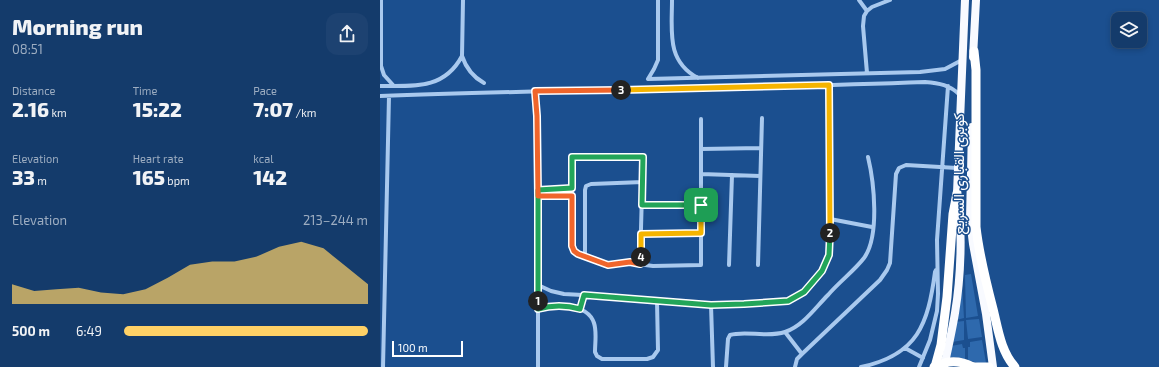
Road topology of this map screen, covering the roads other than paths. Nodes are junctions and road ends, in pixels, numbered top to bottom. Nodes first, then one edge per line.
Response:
1 (381, 0) edge
2 (463, 0) edge
3 (658, 0) edge
4 (672, 0) edge
5 (859, 0) edge
6 (890, 0) edge
7 (965, 0) edge
8 (976, 0) edge
9 (867, 11) junction
10 (974, 51) junction
11 (462, 56) junction
12 (962, 60) junction
13 (381, 67) edge
14 (867, 73) junction
15 (698, 78) junction
16 (484, 83) dead end
17 (422, 85) junction
18 (829, 85) junction
19 (380, 86) edge
20 (393, 86) junction
21 (948, 86) junction
22 (535, 91) junction
23 (422, 94) junction
24 (960, 95) junction
25 (380, 96) edge
26 (389, 96) junction
27 (762, 118) dead end
28 (701, 119) dead end
29 (761, 148) junction
30 (701, 149) junction
31 (868, 157) dead end
32 (942, 167) junction
33 (958, 168) junction
34 (701, 174) junction
35 (732, 175) junction
36 (760, 176) junction
37 (643, 182) junction
38 (572, 188) junction
39 (538, 190) junction
40 (957, 193) junction
41 (538, 196) junction
42 (572, 196) junction
43 (642, 205) junction
44 (701, 205) junction
45 (830, 219) junction
46 (872, 227) junction
47 (701, 233) junction
48 (641, 234) junction
49 (585, 258) junction
50 (640, 264) junction
51 (729, 265) dead end
52 (758, 265) dead end
53 (937, 270) junction
54 (538, 285) junction
55 (584, 295) junction
56 (658, 300) junction
57 (711, 305) junction
58 (538, 309) junction
59 (580, 309) junction
60 (785, 332) junction
61 (905, 348) junction
62 (802, 354) junction
63 (923, 358) junction
64 (383, 367) edge
65 (538, 367) edge
66 (713, 367) edge
67 (726, 367) edge
68 (795, 367) edge
69 (861, 367) edge
70 (919, 367) edge
71 (934, 367) edge
72 (944, 367) edge
73 (973, 367) edge
74 (989, 367) edge
75 (993, 367) edge
76 (1015, 367) edge

1 - 13 street
2 - 11 street
3 - 15 street
4 - 15 street
5 - 9 street
6 - 9 street
7 - 12 highway, كوبرى القبارى السريع
8 - 10 highway, كوبرى القبارى السريع
9 - 14 street
10 - 75 highway, كوبرى القبارى السريع
10 - 76 highway
11 - 16 street
11 - 17 street
12 - 14 street
12 - 24 highway, كوبرى القبارى السريع
13 - 20 street
14 - 15 street
17 - 20 street
17 - 23 street
18 - 21 street
18 - 22 street
18 - 45 street
19 - 20 street
21 - 24 street
21 - 32 street
22 - 23 street
22 - 39 street
23 - 26 street
24 - 33 highway, كوبرى القبارى السريع
25 - 26 street
26 - 64 street
27 - 29 street
28 - 30 street
29 - 30 street
29 - 36 street
30 - 34 street
31 - 46 street
32 - 33 street
32 - 53 street
32 - 62 street
33 - 40 highway, كوبرى القبارى السريع
34 - 35 street
34 - 44 street
35 - 36 street
35 - 51 street
36 - 52 street
37 - 38 street
37 - 43 street
37 - 49 street
38 - 39 street
38 - 42 street
39 - 41 street
40 - 71 highway
40 - 72 highway, كوبرى القبارى السريع
41 - 42 street
41 - 54 street
42 - 49 street
43 - 44 street
43 - 48 street
44 - 47 street
45 - 46 street
45 - 57 street
46 - 60 street
47 - 48 street
47 - 50 street
48 - 50 street
49 - 50 street
53 - 61 street
53 - 63 street
54 - 55 street
54 - 58 street
55 - 56 street
55 - 59 street
56 - 57 street
56 - 59 street
57 - 66 street
58 - 59 street
58 - 65 street
60 - 62 street
60 - 67 street
61 - 63 street
61 - 69 street
62 - 68 street
63 - 70 street
71 - 73 highway, bridge
73 - 74 highway

